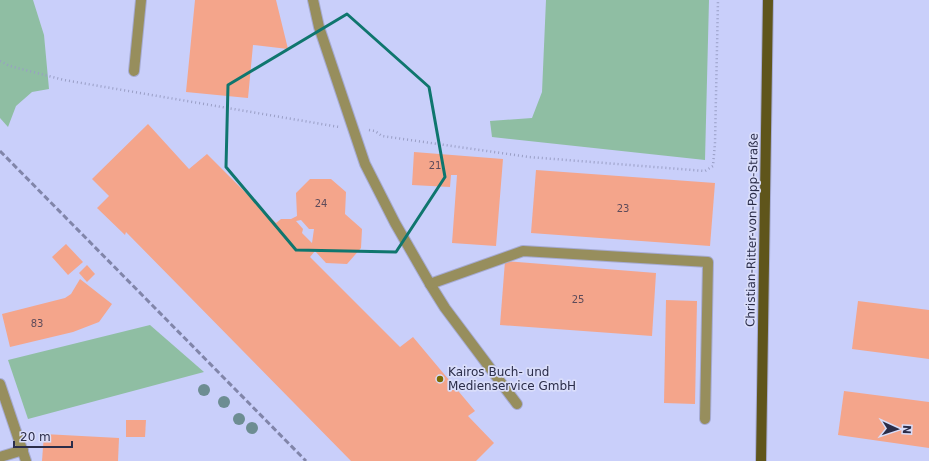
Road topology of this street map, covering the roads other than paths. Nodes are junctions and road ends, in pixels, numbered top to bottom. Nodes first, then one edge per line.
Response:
1 (141, 0) edge
2 (313, 0) edge
3 (768, 0) edge
4 (134, 71) dead end
5 (430, 284) junction
6 (0, 384) edge
7 (517, 404) dead end
8 (705, 419) dead end
9 (23, 450) junction
10 (0, 457) edge
11 (26, 461) edge
12 (762, 461) edge

1 - 4 street
2 - 5 street
3 - 12 main road, Christian-Ritter-von-Popp-Straße
5 - 7 street
5 - 8 street
6 - 9 street
9 - 10 street
9 - 11 street

